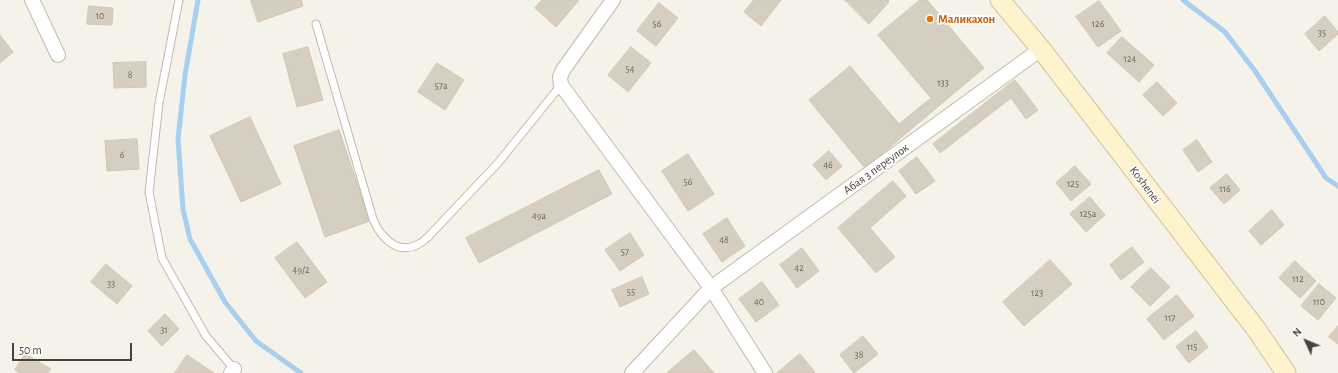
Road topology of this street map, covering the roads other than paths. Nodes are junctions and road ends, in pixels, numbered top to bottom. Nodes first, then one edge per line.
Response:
1 (32, 0) edge
2 (179, 0) edge
3 (613, 0) edge
4 (1000, 0) edge
5 (316, 24) dead end
6 (1041, 49) junction
7 (58, 55) dead end
8 (561, 85) junction
9 (710, 288) junction
10 (232, 371) edge
11 (632, 373) edge
12 (765, 373) edge
13 (1286, 373) edge

1 - 7 street
2 - 10 lane
3 - 8 street
4 - 6 main road, Koshenei
5 - 8 lane
6 - 9 street, Абая 3 переулок
6 - 13 main road, Koshenei
8 - 9 street
9 - 11 street, Абая 3 переулок
9 - 12 street

